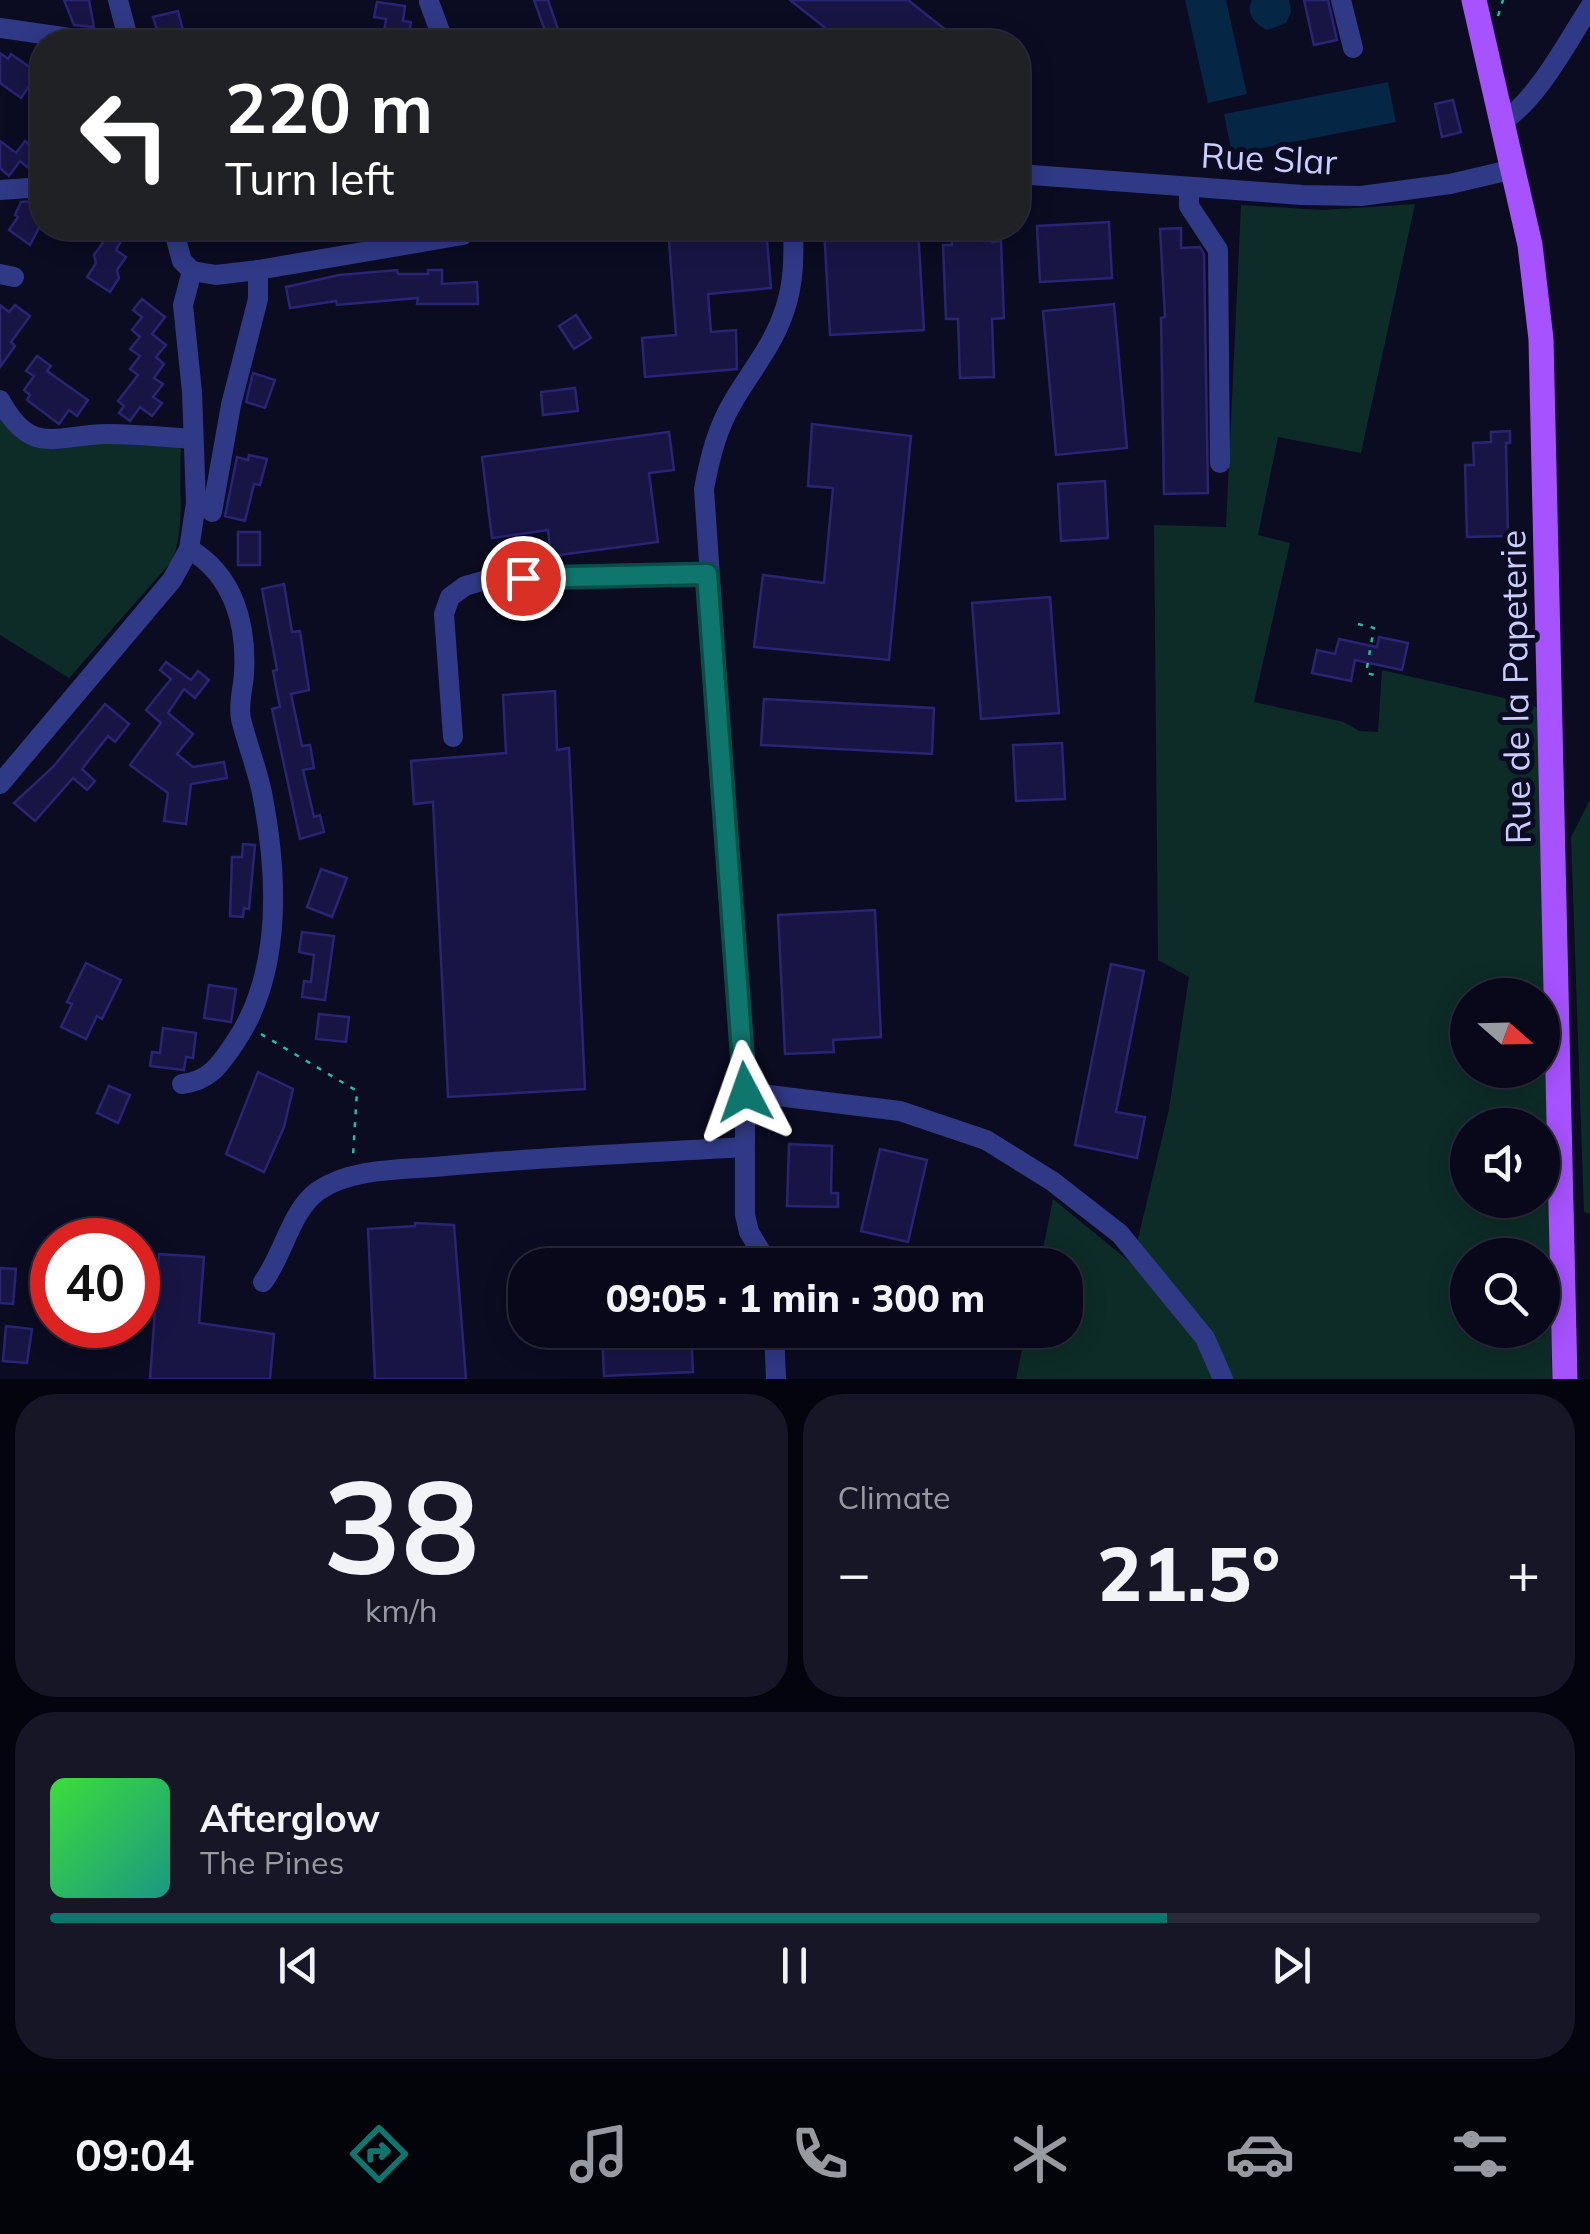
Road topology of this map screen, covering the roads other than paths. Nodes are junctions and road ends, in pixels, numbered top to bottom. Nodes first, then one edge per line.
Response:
1 (118, 0) edge
2 (1341, 0) edge
3 (1474, 0) edge
4 (430, 2) dead end
5 (1590, 7) edge
6 (0, 28) edge
7 (126, 30) edge
8 (440, 30) edge
9 (30, 32) edge
10 (1352, 48) dead end
11 (1503, 120) junction
12 (1514, 170) junction
13 (1030, 175) edge
14 (1189, 187) junction
15 (30, 189) edge
16 (0, 190) edge
17 (176, 240) edge
18 (435, 240) edge
19 (793, 240) edge
20 (258, 270) junction
21 (192, 271) junction
22 (0, 400) edge
23 (194, 440) junction
24 (1220, 462) dead end
25 (212, 512) dead end
26 (189, 549) junction
27 (707, 574) junction
28 (453, 737) dead end
29 (0, 784) edge
30 (182, 1084) dead end
31 (745, 1092) junction
32 (744, 1146) junction
33 (758, 1248) edge
34 (262, 1282) dead end
35 (775, 1348) edge
36 (776, 1379) edge
37 (1222, 1379) edge
38 (1566, 1379) edge

1 - 7 street
2 - 10 street
3 - 11 main road, Rue de la Papeterie
4 - 8 street
5 - 11 street
6 - 9 street
11 - 12 main road, Rue de la Papeterie
12 - 14 street, Rue Slar
12 - 38 main road, Rue de la Papeterie
13 - 14 street, Rue Slar
14 - 24 street
15 - 16 street
17 - 21 street
18 - 20 street
19 - 27 street
20 - 21 street
20 - 25 street
21 - 23 street
22 - 23 street
23 - 26 street
26 - 29 street
26 - 30 street
27 - 28 street
27 - 31 street
31 - 32 street
31 - 37 street
32 - 33 street
32 - 34 street
35 - 36 street

